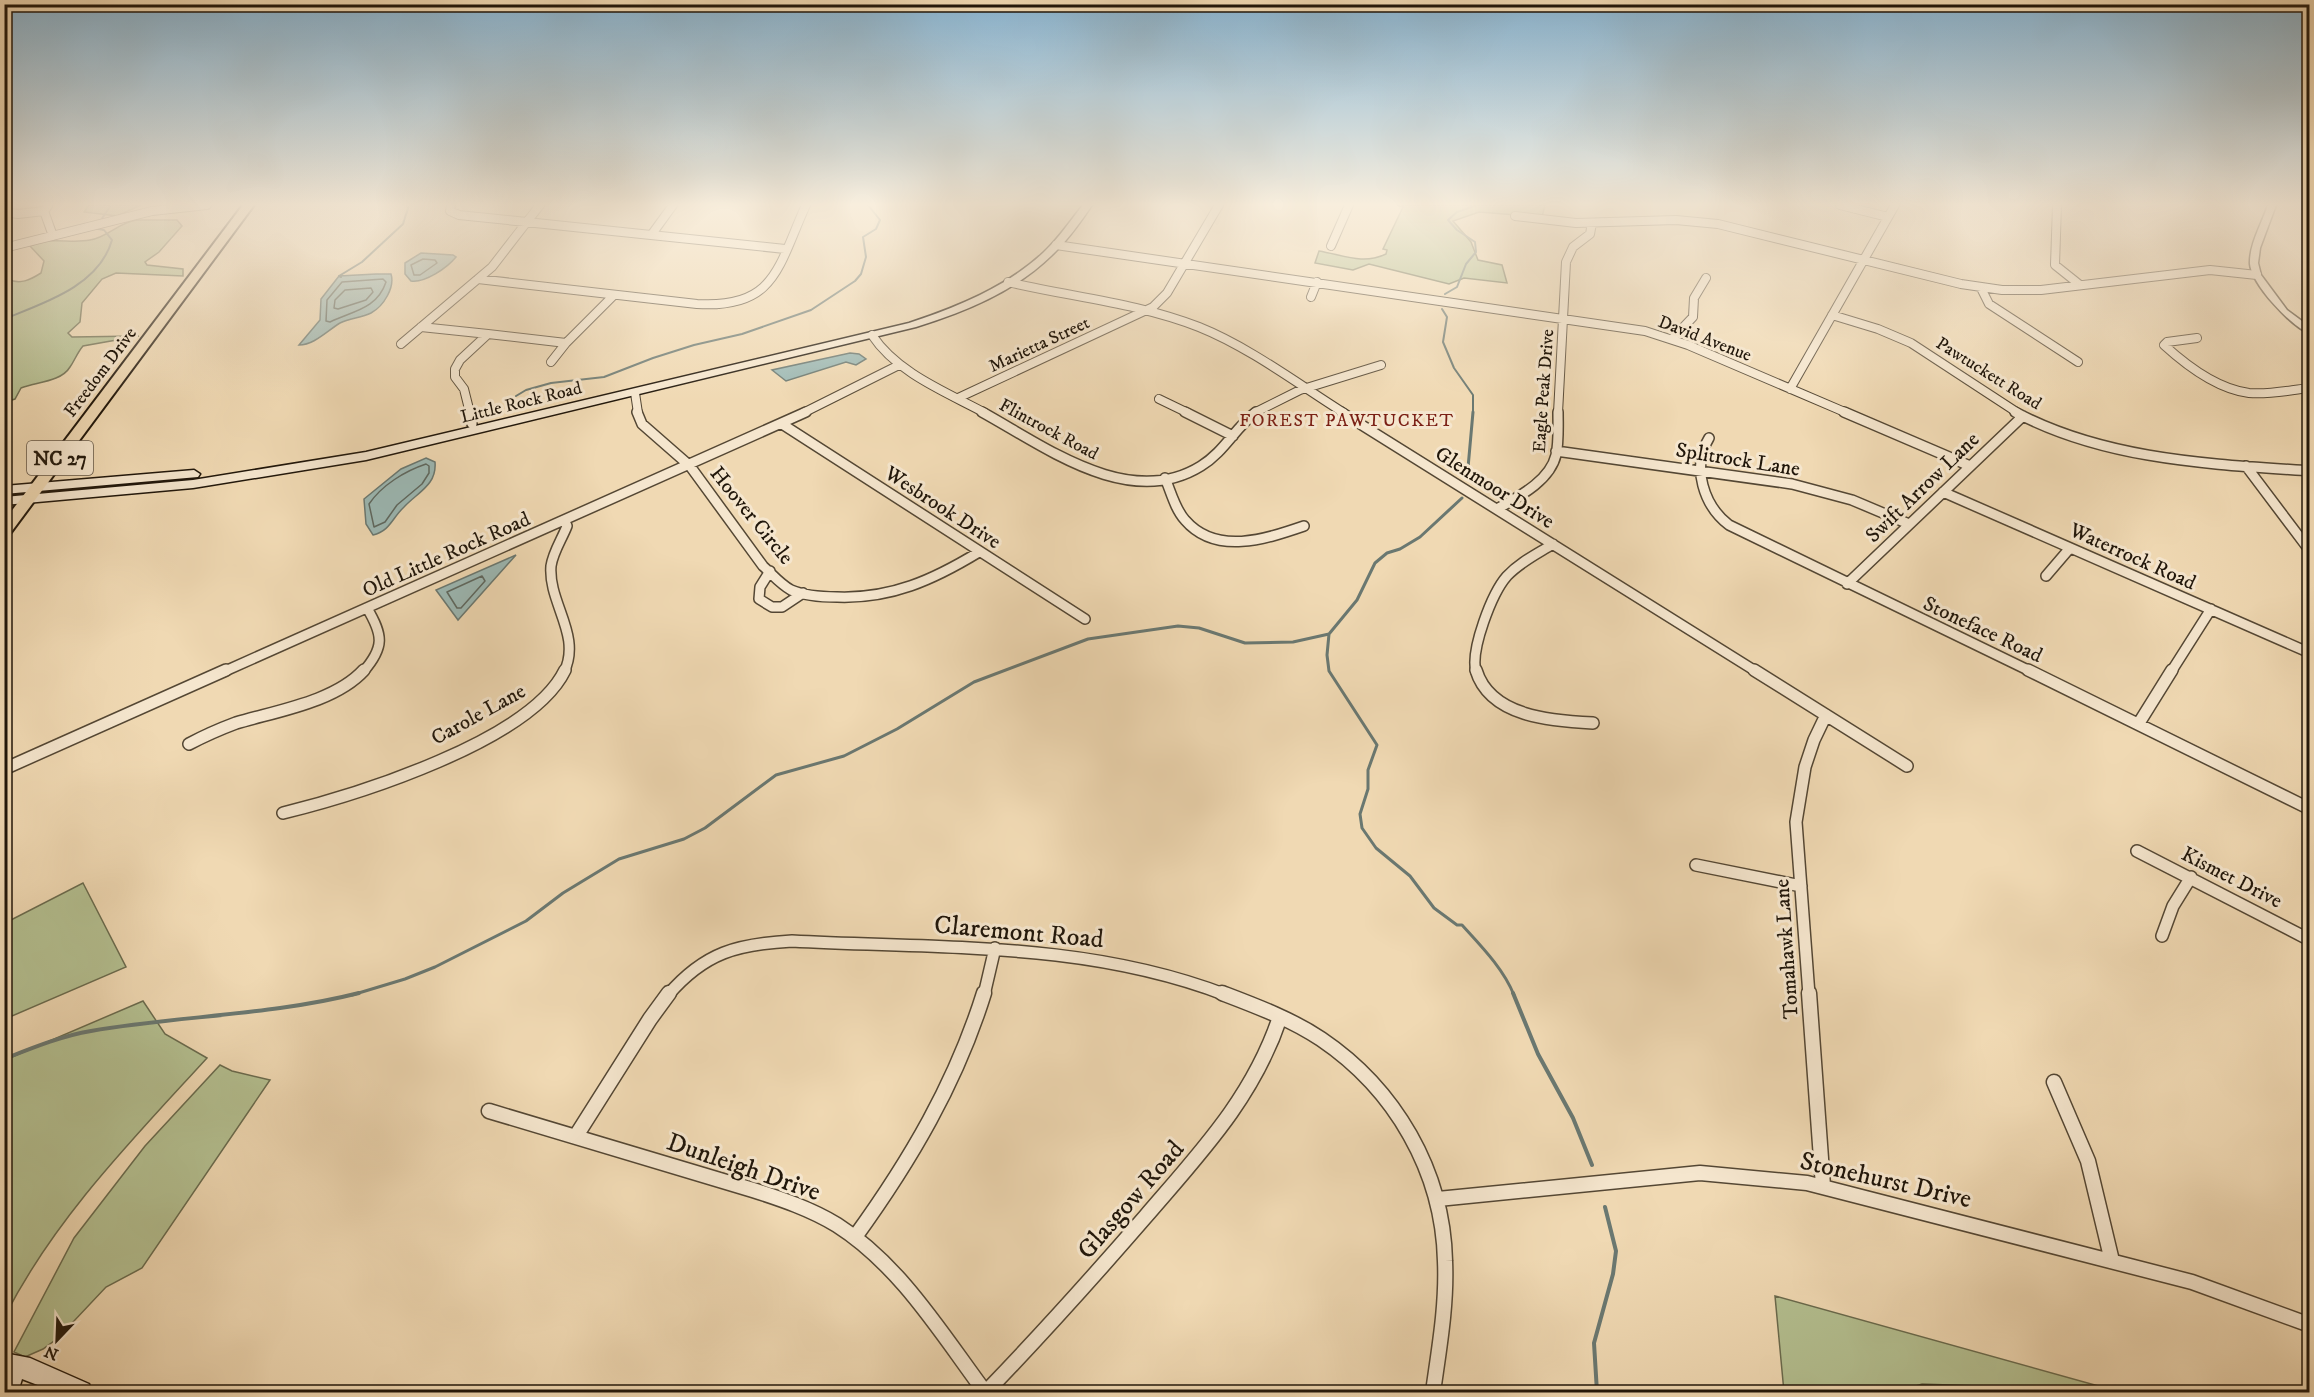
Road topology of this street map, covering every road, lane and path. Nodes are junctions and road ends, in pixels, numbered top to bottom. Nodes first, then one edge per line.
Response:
1 (200, 270) edge
2 (487, 270) edge
3 (774, 270) edge
4 (1026, 270) edge
5 (1181, 270) edge
6 (1235, 270) edge
7 (1566, 270) edge
8 (1858, 270) edge
9 (1907, 270) edge
10 (2061, 270) edge
11 (2208, 270) edge
12 (2212, 270) edge
13 (2256, 270) edge
14 (2257, 275) junction
15 (1706, 278) dead end
16 (477, 279) junction
17 (1008, 282) junction
18 (1317, 282) junction
19 (2080, 285) junction
20 (1981, 288) junction
21 (614, 294) junction
22 (1311, 297) dead end
23 (1147, 310) junction
24 (1832, 315) junction
25 (1562, 318) junction
26 (421, 327) junction
27 (2308, 330) edge
28 (488, 334) junction
29 (872, 335) junction
30 (2197, 338) dead end
31 (1672, 339) junction
32 (566, 343) junction
33 (401, 344) dead end
34 (551, 362) dead end
35 (2078, 362) dead end
36 (899, 365) junction
37 (1382, 365) dead end
38 (2310, 388) edge
39 (1305, 389) junction
40 (1790, 389) junction
41 (635, 393) junction
42 (958, 398) junction
43 (1159, 399) dead end
44 (2023, 416) junction
45 (472, 424) junction
46 (782, 424) junction
47 (1233, 436) junction
48 (1709, 438) dead end
49 (1556, 451) junction
50 (689, 466) junction
51 (1970, 466) junction
52 (2246, 466) junction
53 (1703, 471) junction
54 (2310, 471) edge
55 (1165, 478) junction
56 (4, 490) edge
57 (1942, 492) junction
58 (34, 493) junction
59 (4, 501) edge
60 (1497, 509) junction
61 (565, 521) junction
62 (1909, 524) junction
63 (1304, 526) dead end
64 (4, 532) edge
65 (1553, 544) junction
66 (2070, 548) junction
67 (979, 552) junction
68 (2310, 552) edge
69 (770, 571) junction
70 (2046, 576) dead end
71 (1847, 584) junction
72 (803, 593) junction
73 (366, 608) junction
74 (2211, 609) junction
75 (1085, 619) dead end
76 (2310, 653) edge
77 (1826, 715) junction
78 (1593, 723) dead end
79 (2139, 723) junction
80 (189, 744) dead end
81 (1907, 766) dead end
82 (4, 769) edge
83 (2310, 809) edge
84 (283, 813) dead end
85 (2137, 851) dead end
86 (1696, 865) dead end
87 (2191, 877) junction
88 (1801, 886) junction
89 (2162, 936) dead end
90 (2310, 940) edge
91 (995, 948) junction
92 (1280, 1017) junction
93 (2054, 1082) dead end
94 (489, 1111) dead end
95 (576, 1136) junction
96 (1823, 1186) junction
97 (1438, 1199) junction
98 (855, 1237) junction
99 (2112, 1261) junction
100 (2310, 1325) edge
101 (7, 1365) edge
102 (7, 1392) edge
103 (81, 1392) edge
104 (986, 1392) edge
105 (1433, 1392) edge

1 - 58 main road, Freedom Drive / NC 27
2 - 16 street
3 - 21 street
4 - 17 main road, Little Rock Road
5 - 23 street, Marietta Street
6 - 18 street, David Avenue
7 - 25 street, Eagle Peak Drive
8 - 24 street
9 - 20 street
10 - 19 street
11 - 19 street
12 - 14 street
13 - 14 street
14 - 27 street
15 - 31 street
16 - 21 street
16 - 26 street
17 - 23 street, Glenmoor Drive
17 - 29 main road, Little Rock Road
17 - 45 main road, Little Rock Road
18 - 22 street
18 - 25 street, David Avenue
19 - 20 street
20 - 35 street
21 - 32 street
23 - 39 street, Glenmoor Drive
23 - 42 street, Marietta Street
24 - 40 street
24 - 44 street, Pawtuckett Road
25 - 31 street, David Avenue
25 - 49 street, Eagle Peak Drive
26 - 28 street
26 - 33 street
28 - 32 street
28 - 45 street
29 - 36 street, Flintrock Road
29 - 41 main road, Little Rock Road
30 - 38 street
31 - 40 street, David Avenue
32 - 34 street
36 - 42 street, Flintrock Road
36 - 46 street, Old Little Rock Road
37 - 39 street, Flintrock Road
39 - 47 street, Flintrock Road
39 - 60 street, Glenmoor Drive
40 - 51 street, David Avenue
41 - 50 street, Hoover Circle
41 - 58 main road, Little Rock Road
42 - 55 street, Flintrock Road
43 - 47 street
44 - 51 street, Swift Arrow Lane
44 - 52 street, Pawtuckett Road
45 - 58 main road, Little Rock Road
46 - 50 street, Old Little Rock Road
46 - 67 street, Wesbrook Drive
47 - 55 street, Flintrock Road
48 - 53 street, Stoneface Road
49 - 53 street, Splitrock Lane
49 - 60 street, Eagle Peak Drive
50 - 61 street, Old Little Rock Road
50 - 69 street, Hoover Circle
51 - 57 street, Swift Arrow Lane
52 - 54 street, Pawtuckett Road
52 - 68 street
53 - 62 street, Splitrock Lane
53 - 71 street, Stoneface Road
55 - 63 street
56 - 58 main road
57 - 62 street, Swift Arrow Lane
57 - 66 street, Waterrock Road
58 - 59 main road
58 - 64 main road, Freedom Drive / NC 27
60 - 65 street, Glenmoor Drive
61 - 73 street, Old Little Rock Road
61 - 84 street, Carole Lane
62 - 71 street, Swift Arrow Lane
65 - 77 street, Glenmoor Drive
65 - 78 street
66 - 70 street
66 - 74 street, Waterrock Road
67 - 72 street, Hoover Circle
67 - 75 street, Wesbrook Drive
69 - 72 street, Hoover Circle
69 - 72 street
71 - 79 street, Stoneface Road
73 - 80 street
73 - 82 street, Old Little Rock Road
74 - 76 street, Waterrock Road
74 - 79 street
77 - 81 street, Glenmoor Drive
77 - 88 street, Tomahawk Lane
79 - 83 street, Stoneface Road
85 - 87 street, Kismet Drive
86 - 88 street
87 - 89 street
87 - 90 street, Kismet Drive
88 - 96 street, Tomahawk Lane
91 - 92 street, Claremont Road
91 - 95 street, Claremont Road
91 - 98 street
92 - 97 street, Claremont Road
92 - 104 street, Glasgow Road
93 - 99 street
94 - 95 street, Dunleigh Drive
95 - 98 street, Dunleigh Drive
96 - 97 street, Stonehurst Drive
96 - 99 street, Stonehurst Drive
97 - 105 street, Claremont Road
98 - 104 street, Dunleigh Drive
99 - 100 street, Stonehurst Drive
101 - 102 main road
101 - 103 main road

